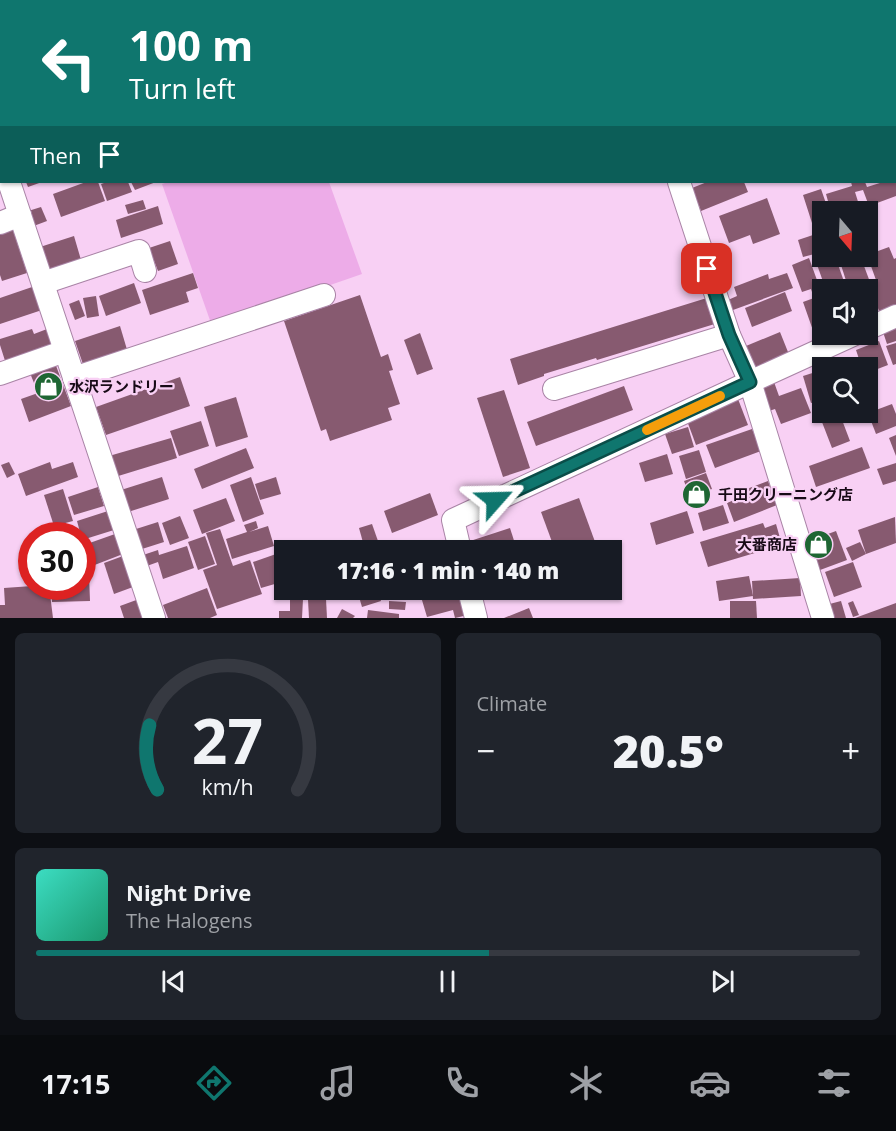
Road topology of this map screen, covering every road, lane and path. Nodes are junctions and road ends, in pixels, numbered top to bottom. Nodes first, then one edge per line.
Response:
1 (9, 183) edge
2 (679, 183) edge
3 (10, 219) edge
4 (145, 272) dead end
5 (43, 283) junction
6 (324, 295) dead end
7 (896, 316) edge
8 (878, 324) edge
9 (729, 335) junction
10 (831, 345) edge
11 (65, 351) junction
12 (0, 374) edge
13 (74, 378) junction
14 (750, 382) junction
15 (554, 389) dead end
16 (458, 540) edge
17 (472, 600) edge
18 (154, 618) edge
19 (476, 618) edge
20 (824, 618) edge

1 - 3 street
2 - 9 street
3 - 5 street
4 - 5 street
5 - 11 street
6 - 13 street
7 - 8 street
9 - 14 street
9 - 15 street
10 - 14 street
11 - 12 street
11 - 13 street
13 - 18 street
14 - 16 street
14 - 20 street
17 - 19 street

